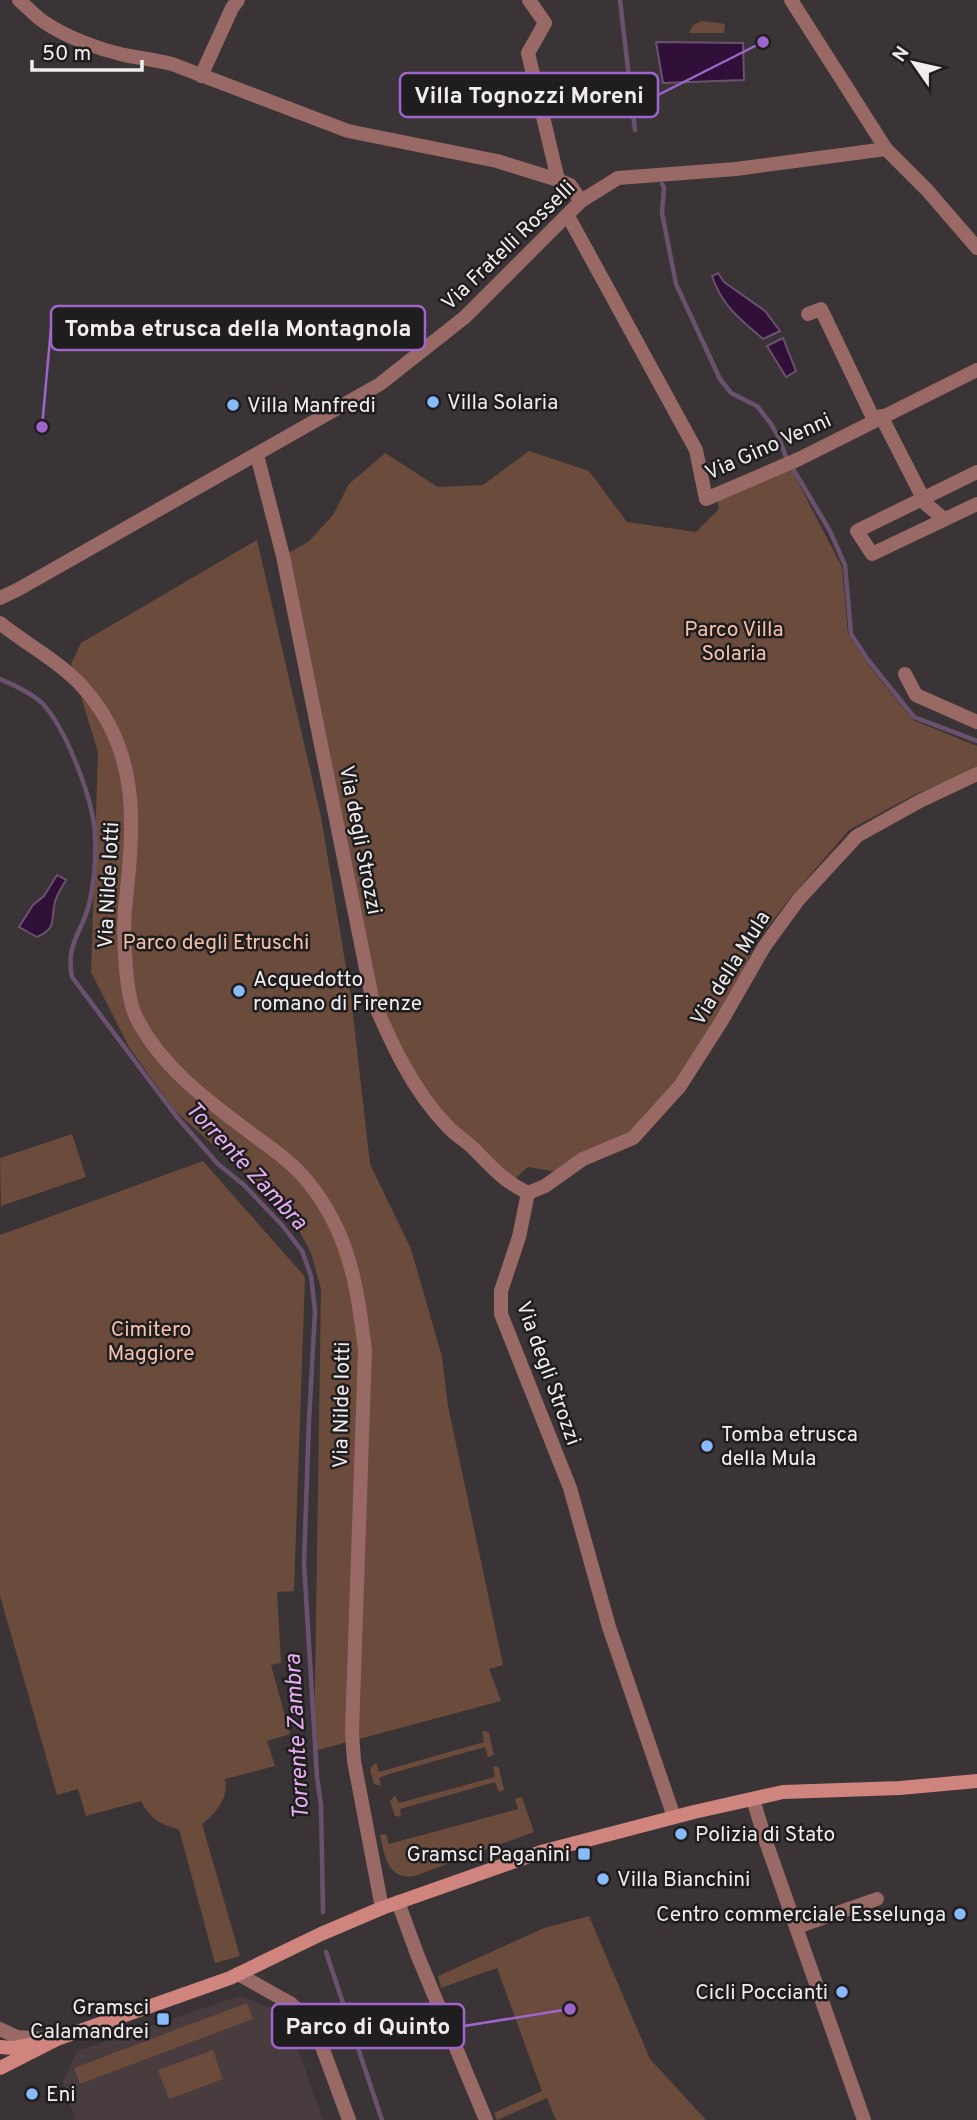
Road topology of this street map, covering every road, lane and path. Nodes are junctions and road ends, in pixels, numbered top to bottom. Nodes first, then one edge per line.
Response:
1 (19, 0) edge
2 (238, 0) edge
3 (529, 0) edge
4 (791, 0) edge
5 (201, 76) junction
6 (886, 149) junction
7 (558, 180) junction
8 (581, 201) junction
9 (568, 216) junction
10 (977, 248) edge
11 (818, 310) dead end
12 (977, 370) edge
13 (878, 418) junction
14 (257, 455) junction
15 (977, 472) edge
16 (923, 498) junction
17 (977, 504) edge
18 (944, 519) junction
19 (17, 590) junction
20 (0, 598) edge
21 (0, 610) edge
22 (0, 623) edge
23 (905, 674) dead end
24 (977, 722) edge
25 (977, 774) edge
26 (528, 1193) junction
27 (977, 1781) edge
28 (753, 1799) junction
29 (674, 1817) junction
30 (877, 1899) dead end
31 (398, 1902) junction
32 (382, 1908) junction
33 (797, 1927) junction
34 (238, 1974) junction
35 (0, 2029) edge
36 (57, 2039) junction
37 (0, 2047) edge
38 (0, 2068) edge
39 (349, 2120) edge
40 (486, 2120) edge
41 (863, 2120) edge

1 - 5 street
2 - 5 street
3 - 7 street
4 - 6 street
5 - 7 street
6 - 8 street, Via Fratelli Rosselli
6 - 10 street
7 - 8 street
8 - 9 street, Via Fratelli Rosselli
9 - 13 street, Via Gino Venni
9 - 14 street, Via Fratelli Rosselli
11 - 13 street
12 - 13 street, Via Gino Venni
13 - 16 street
14 - 19 street, Via Fratelli Rosselli
14 - 26 street, Via degli Strozzi
15 - 16 street
16 - 18 street
16 - 18 street
17 - 18 street
19 - 20 street, Via Fratelli Rosselli
19 - 21 street, Via Fratelli Rosselli
22 - 32 street, Via Nilde Iotti
23 - 24 street
25 - 26 street, Via della Mula
26 - 29 street, Via degli Strozzi
27 - 28 main road
28 - 29 main road
28 - 33 street
29 - 31 main road
30 - 33 street
31 - 32 main road
31 - 40 street
32 - 34 main road
33 - 41 street
34 - 36 main road
34 - 39 street
35 - 36 street
36 - 37 main road
36 - 38 main road

